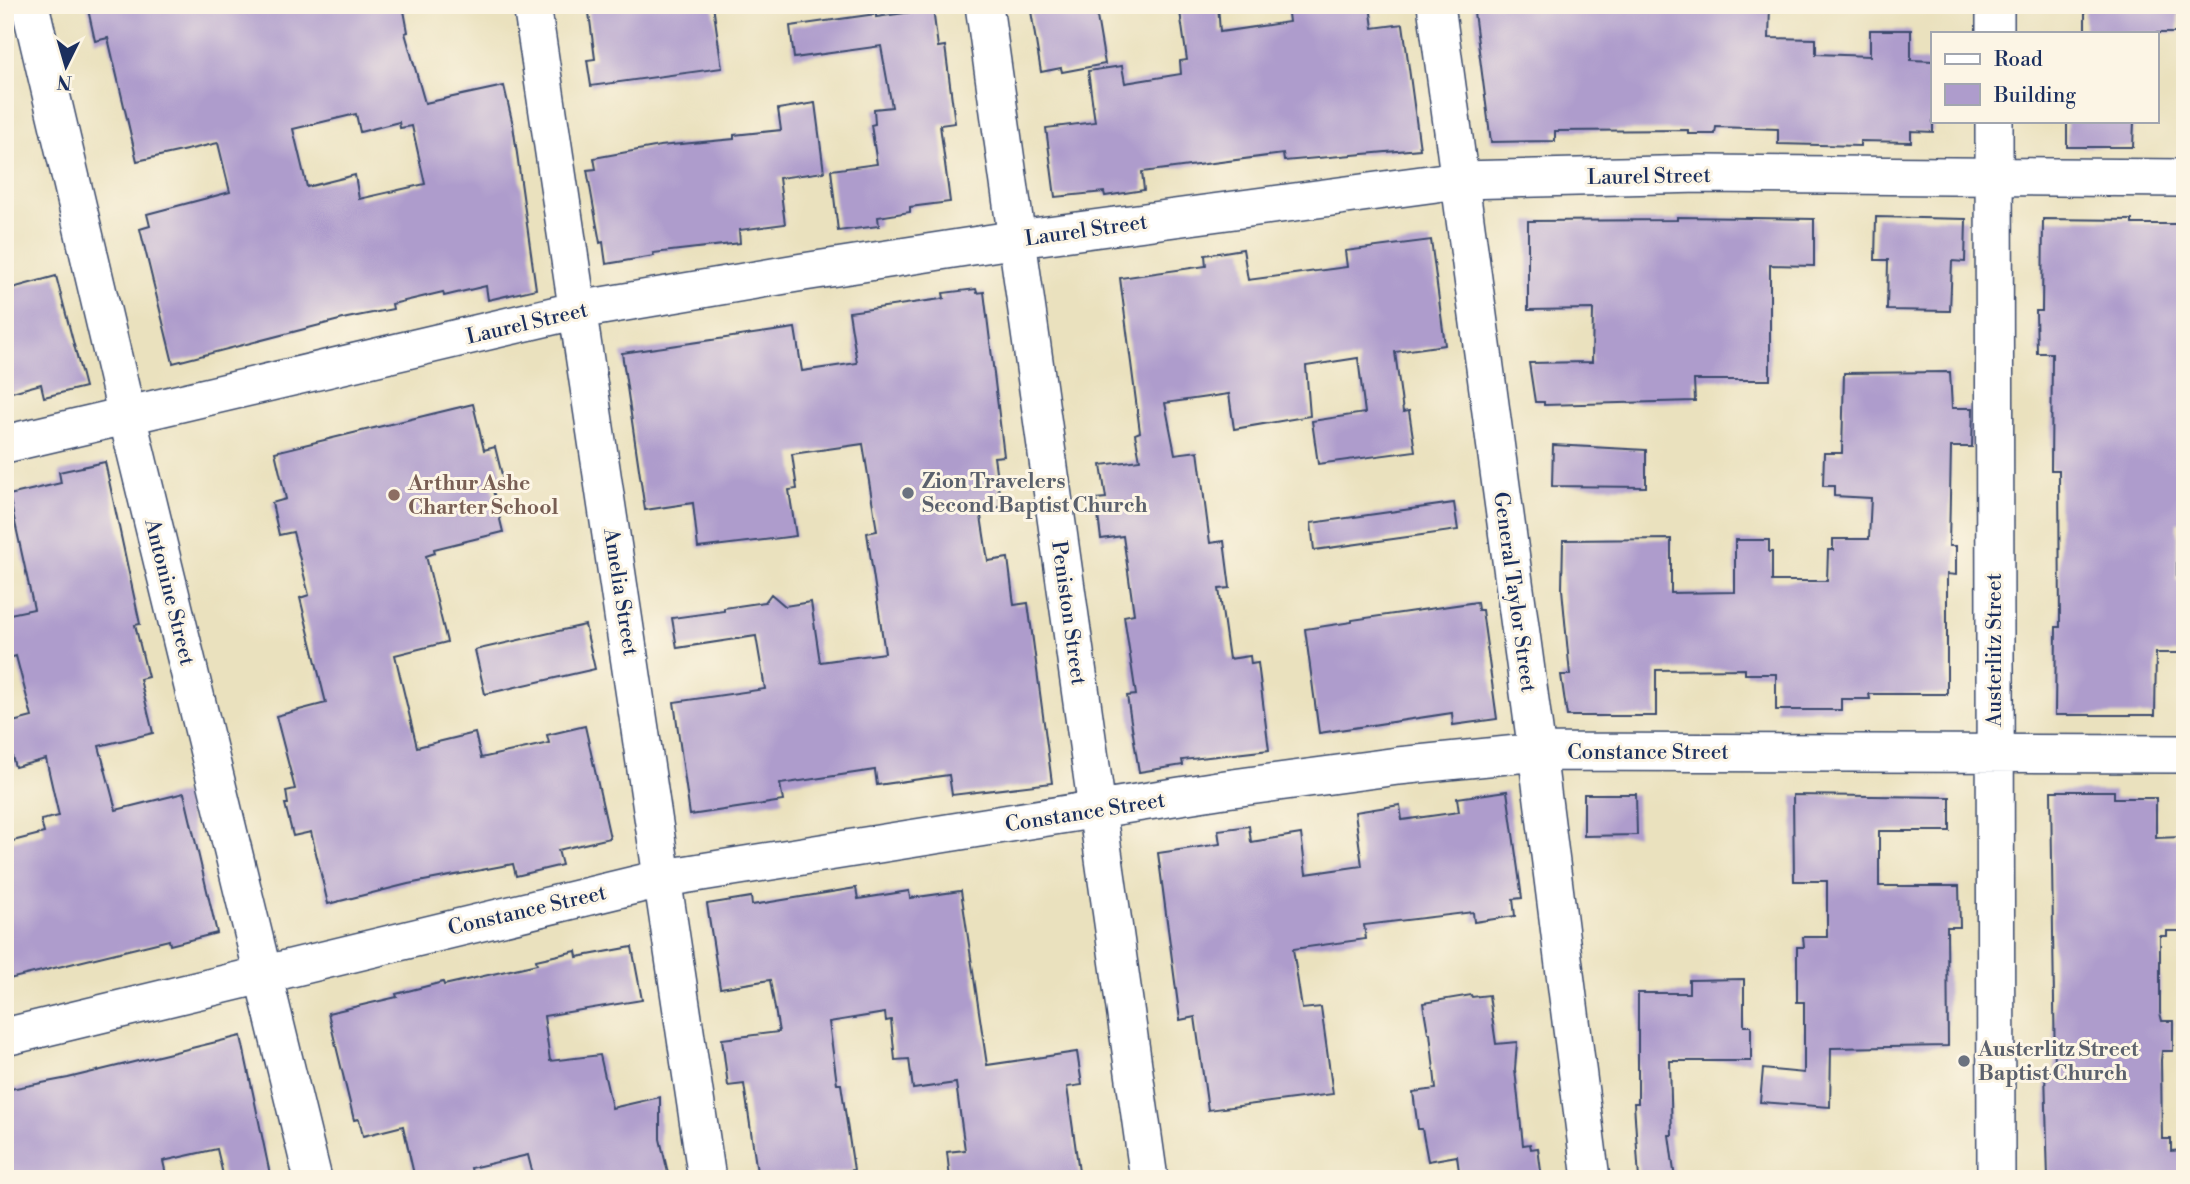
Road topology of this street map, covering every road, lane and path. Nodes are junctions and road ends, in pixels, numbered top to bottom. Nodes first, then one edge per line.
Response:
1 (30, 5) edge
2 (532, 5) edge
3 (984, 5) edge
4 (1436, 5) edge
5 (1995, 5) edge
6 (1995, 32) edge
7 (1994, 122) edge
8 (1993, 178) junction
9 (2185, 178) edge
10 (1459, 180) junction
11 (1018, 239) junction
12 (579, 310) junction
13 (127, 416) junction
14 (5, 444) edge
15 (1537, 752) junction
16 (1994, 754) junction
17 (2185, 754) edge
18 (1096, 810) junction
19 (664, 878) junction
20 (263, 975) junction
21 (5, 1037) edge
22 (313, 1179) edge
23 (707, 1179) edge
24 (1149, 1179) edge
25 (1591, 1179) edge
26 (1996, 1179) edge

1 - 13 street, Antonine Street
2 - 12 street, Amelia Street
3 - 11 street, Peniston Street
4 - 10 street, General Taylor Street
5 - 6 street
7 - 8 street, Austerlitz Street
8 - 9 street, Laurel Street
8 - 10 street, Laurel Street
8 - 16 street, Austerlitz Street
10 - 11 street, Laurel Street
10 - 15 street, General Taylor Street
11 - 12 street, Laurel Street
11 - 18 street, Peniston Street
12 - 13 street, Laurel Street
12 - 19 street, Amelia Street
13 - 14 street, Laurel Street
13 - 20 street, Antonine Street
15 - 16 street, Constance Street
15 - 18 street, Constance Street
15 - 25 street, General Taylor Street
16 - 17 street, Constance Street
16 - 26 street, Austerlitz Street
18 - 19 street, Constance Street
18 - 24 street, Peniston Street
19 - 20 street, Constance Street
19 - 23 street, Amelia Street
20 - 21 street, Constance Street
20 - 22 street, Antonine Street

